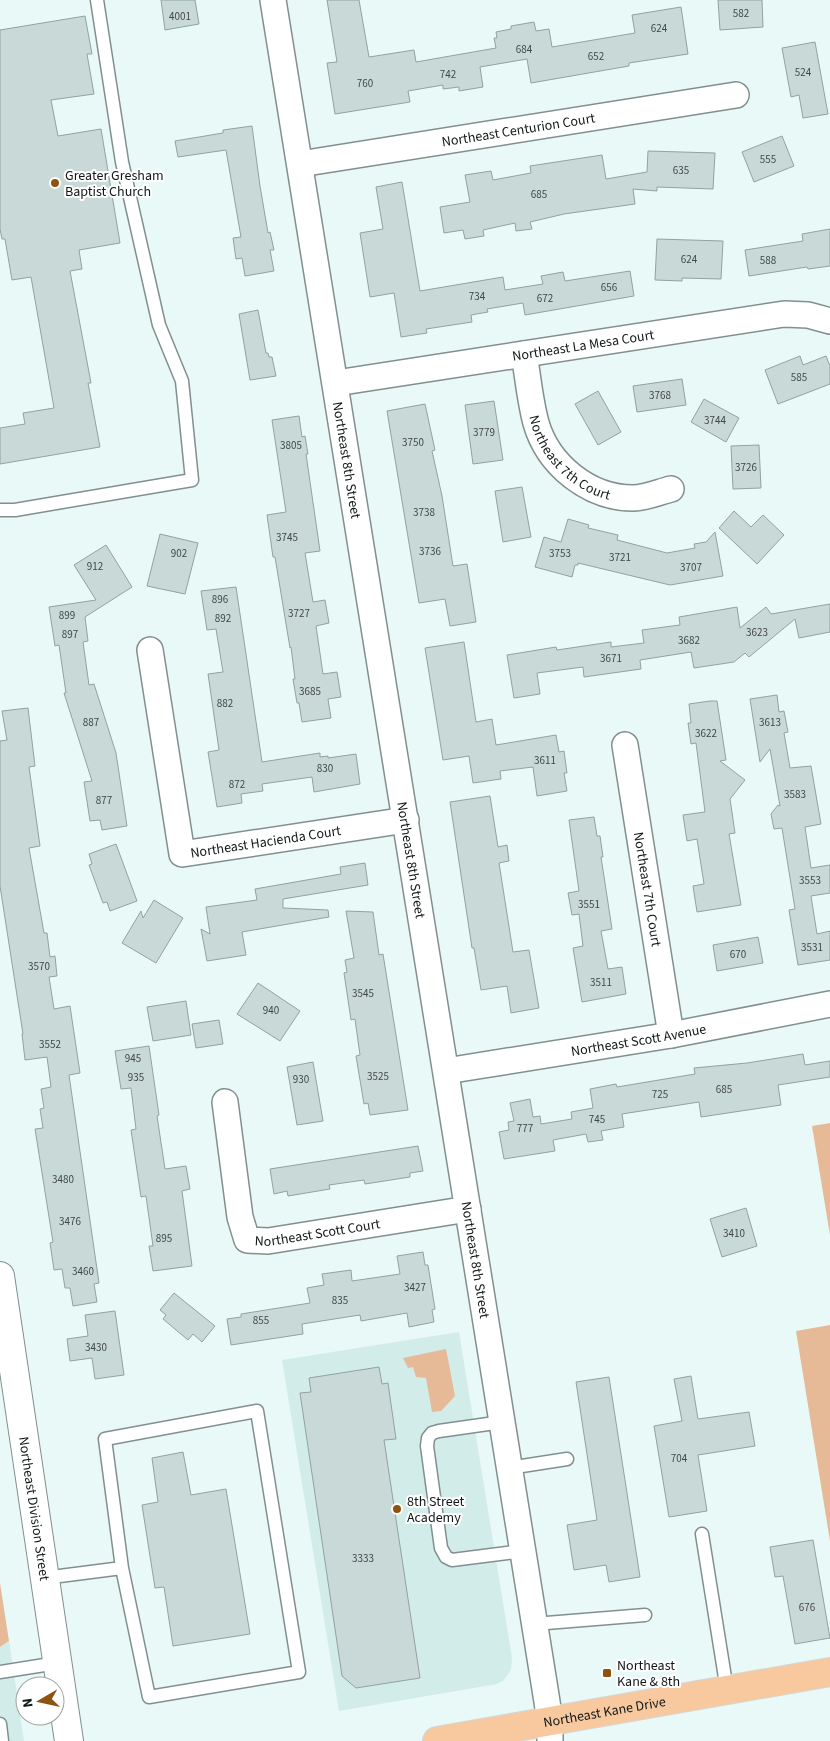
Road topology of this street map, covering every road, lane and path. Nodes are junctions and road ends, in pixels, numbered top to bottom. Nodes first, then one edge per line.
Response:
1 (96, 0) edge
2 (274, 0) edge
3 (736, 94) dead end
4 (300, 164) junction
5 (830, 321) edge
6 (524, 354) junction
7 (336, 383) junction
8 (671, 489) dead end
9 (0, 510) edge
10 (150, 650) dead end
11 (625, 745) dead end
12 (406, 820) junction
13 (830, 1004) edge
14 (672, 1035) junction
15 (446, 1071) junction
16 (225, 1102) dead end
17 (468, 1210) junction
18 (0, 1276) edge
19 (502, 1422) junction
20 (567, 1459) dead end
21 (510, 1468) junction
22 (702, 1534) dead end
23 (523, 1551) junction
24 (122, 1568) junction
25 (44, 1578) junction
26 (646, 1615) dead end
27 (534, 1624) junction
28 (57, 1663) junction
29 (0, 1672) edge
30 (830, 1672) edge
31 (727, 1690) junction
32 (0, 1724) edge
33 (550, 1731) edge
34 (2, 1741) edge
35 (69, 1741) edge
36 (437, 1741) edge

1 - 9 lane
2 - 4 street, Northeast 8th Street
3 - 4 street, Northeast Centurion Court
4 - 7 street, Northeast 8th Street
5 - 6 street, Northeast La Mesa Court
6 - 7 street, Northeast La Mesa Court
6 - 8 street, Northeast 7th Court
7 - 12 street, Northeast 8th Street
10 - 12 street, Northeast Hacienda Court
11 - 14 street, Northeast 7th Court
12 - 15 street, Northeast 8th Street
13 - 14 street, Northeast Scott Avenue
14 - 15 street, Northeast Scott Avenue
15 - 17 street, Northeast 8th Street
16 - 17 street, Northeast Scott Court
17 - 19 street, Northeast 8th Street
18 - 25 street, Northeast Division Street
19 - 21 street, Northeast 8th Street
19 - 23 lane
20 - 21 lane
21 - 23 street, Northeast 8th Street
22 - 31 lane
23 - 27 street, Northeast 8th Street
24 - 24 lane
24 - 25 lane
25 - 28 street, Northeast Division Street
26 - 27 lane
27 - 33 street, Northeast 8th Street
28 - 29 lane
28 - 35 street, Northeast Division Street
30 - 31 main road, Northeast Kane Drive
31 - 33 main road, Northeast Kane Drive
32 - 34 lane
33 - 36 main road, Northeast Kane Drive

